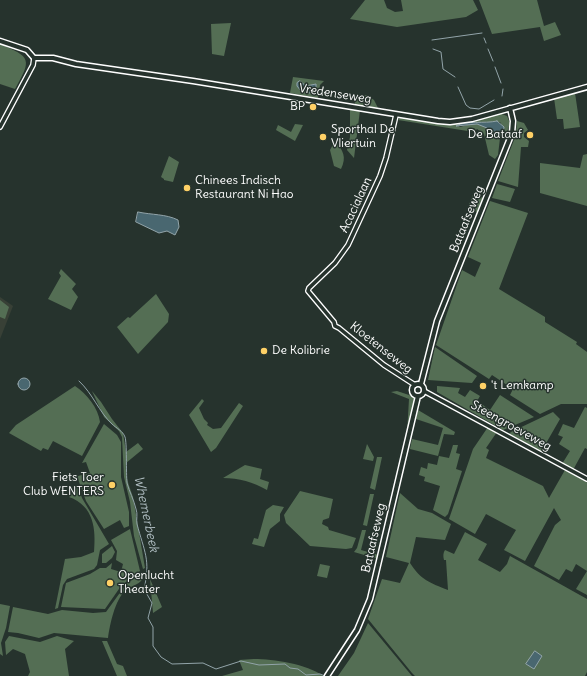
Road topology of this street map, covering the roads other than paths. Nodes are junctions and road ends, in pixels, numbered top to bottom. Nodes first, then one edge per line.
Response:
1 (0, 40) edge
2 (34, 58) junction
3 (587, 87) edge
4 (510, 108) junction
5 (396, 114) junction
6 (0, 127) edge
7 (308, 289) joint
8 (421, 384) junction
9 (415, 385) junction
10 (424, 390) junction
11 (418, 396) junction
12 (587, 479) edge
13 (327, 676) edge

1 - 2 main road
2 - 5 main road, Vredenseweg
2 - 6 street
3 - 4 main road, Vredenseweg
4 - 5 main road, Vredenseweg
4 - 8 main road, Bataafseweg
5 - 7 street, Acacialaan
7 - 9 street, Kloetenseweg
8 - 9 main road
8 - 10 main road
9 - 11 main road
10 - 11 main road
10 - 12 street, Steengroeveweg
11 - 13 main road, Bataafseweg

